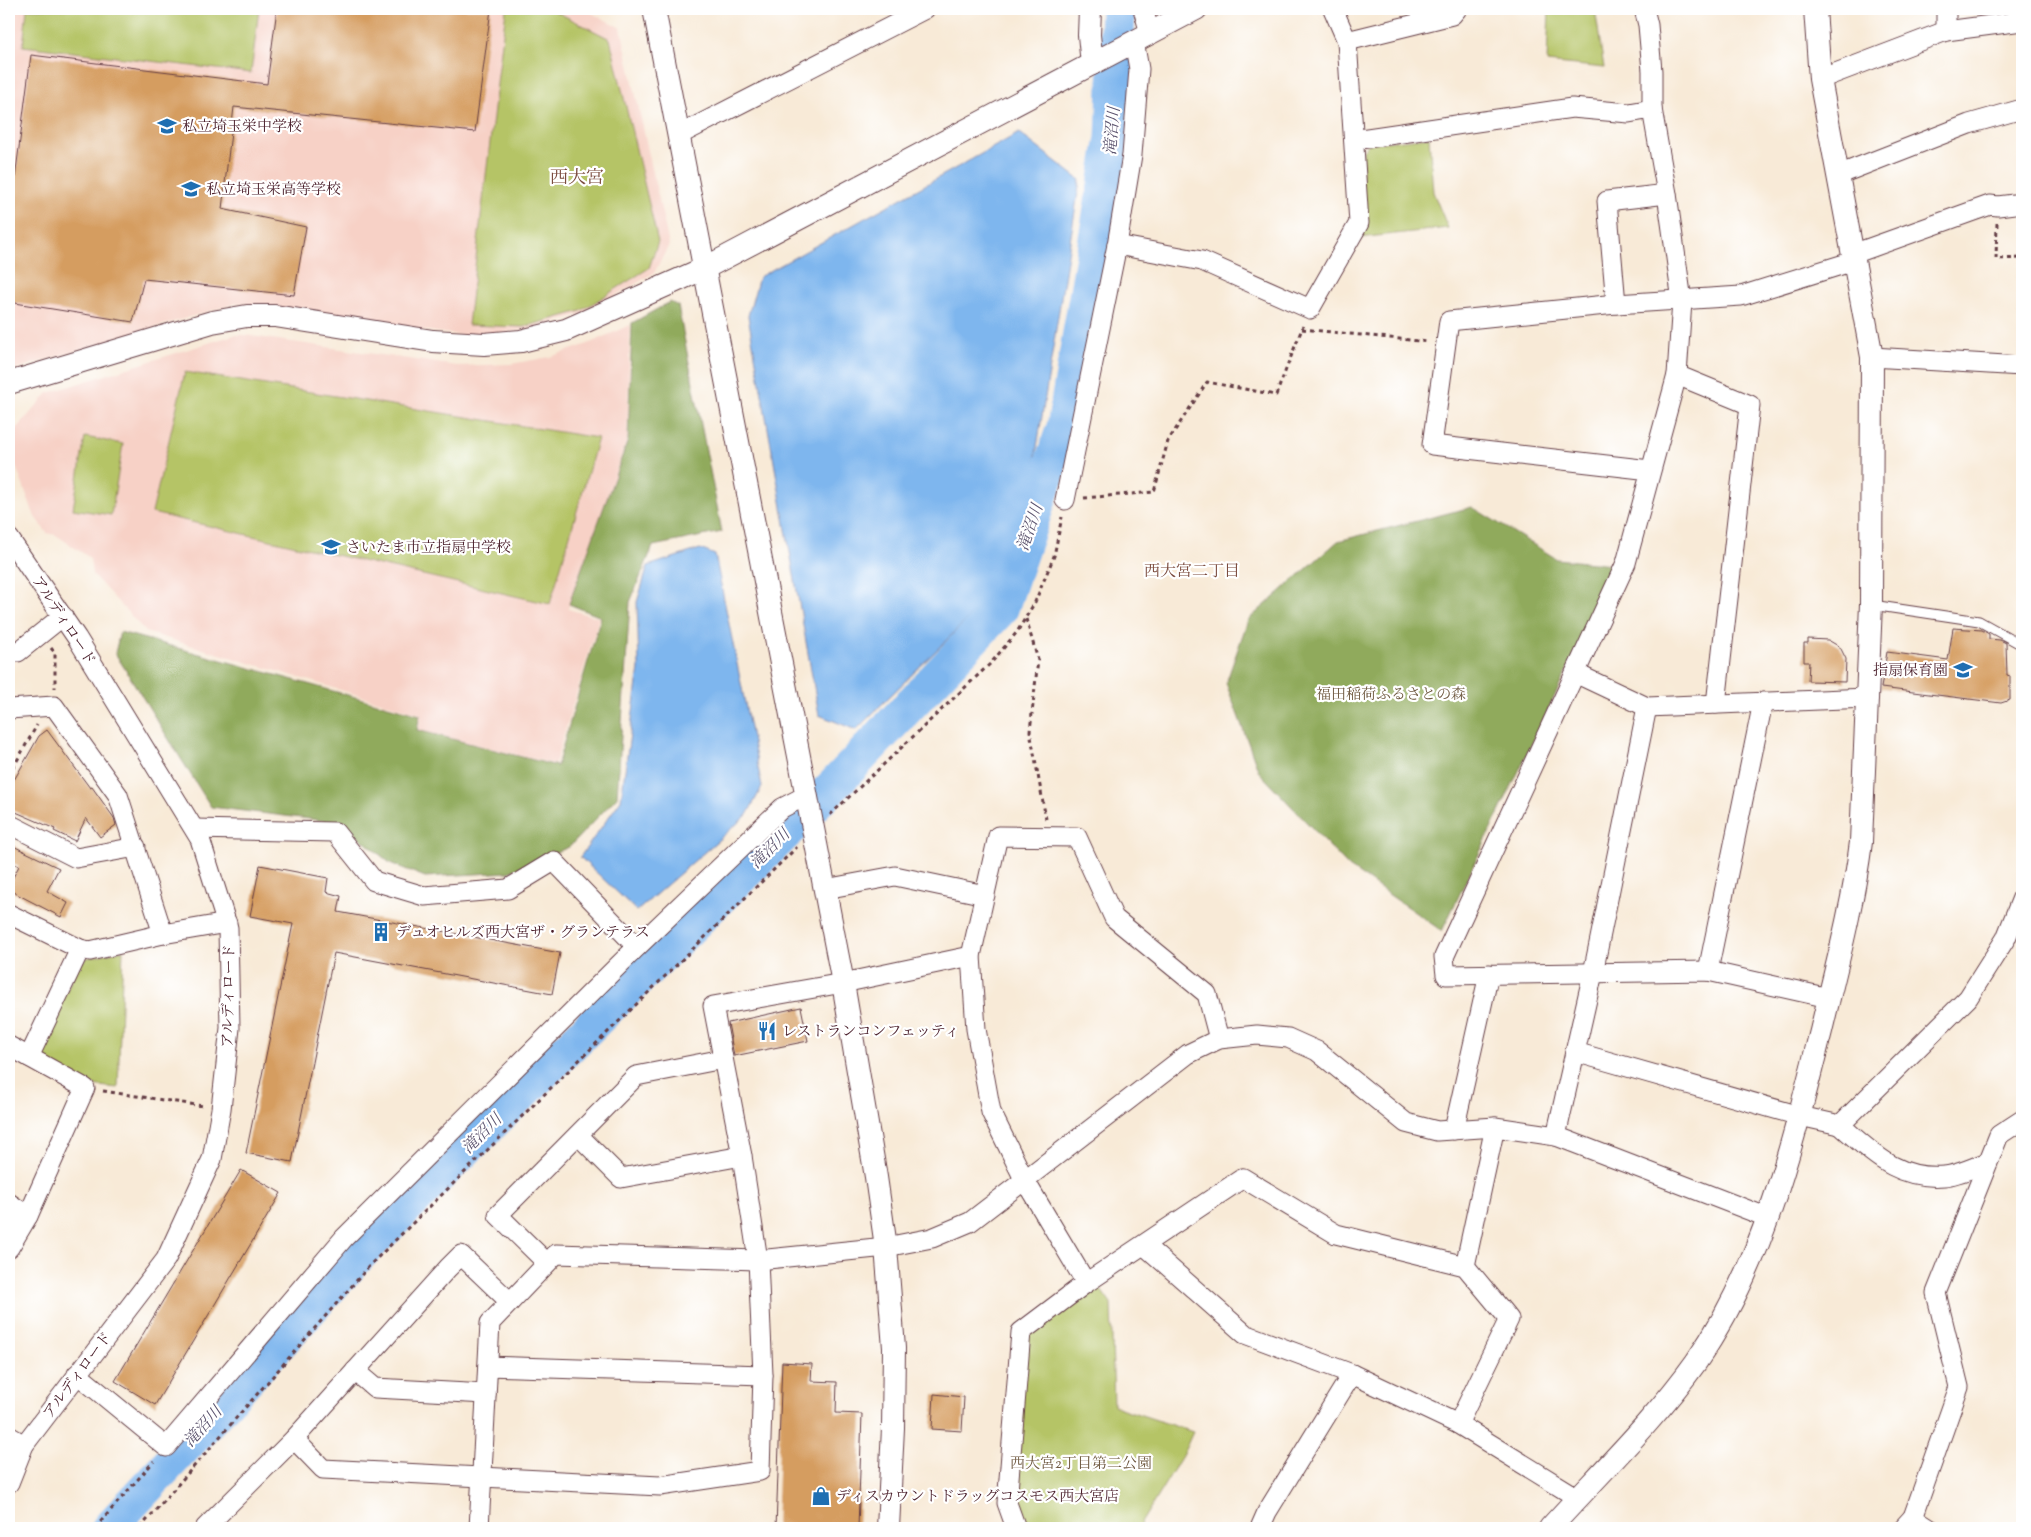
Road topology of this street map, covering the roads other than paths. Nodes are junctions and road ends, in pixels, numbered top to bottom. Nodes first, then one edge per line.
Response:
1 (654, 9) edge
2 (1090, 9) edge
3 (1143, 9) edge
4 (1196, 9) edge
5 (1333, 9) edge
6 (1457, 9) edge
7 (1644, 9) edge
8 (1815, 9) edge
9 (1946, 9) edge
10 (918, 10) edge
11 (2022, 21) edge
12 (1946, 30) junction
13 (1137, 40) junction
14 (1347, 41) junction
15 (1095, 62) junction
16 (1820, 79) junction
17 (1652, 109) junction
18 (2022, 109) edge
19 (679, 136) junction
20 (1354, 140) junction
21 (1838, 175) junction
22 (1667, 194) junction
23 (2022, 203) edge
24 (1117, 245) junction
25 (1853, 257) junction
26 (705, 268) junction
27 (1682, 301) junction
28 (1616, 304) junction
29 (1872, 357) junction
30 (2022, 366) edge
31 (1677, 375) junction
32 (9, 383) edge
33 (1650, 470) junction
34 (1065, 500) road end
35 (9, 538) edge
36 (1871, 604) junction
37 (64, 616) junction
38 (2022, 645) edge
39 (9, 652) edge
40 (1575, 673) junction
41 (1867, 698) junction
42 (1763, 702) junction
43 (1716, 704) junction
44 (1646, 706) junction
45 (9, 709) edge
46 (810, 811) junction
47 (9, 824) edge
48 (195, 829) junction
49 (136, 847) junction
50 (825, 889) junction
51 (985, 895) junction
52 (2022, 898) edge
53 (9, 914) edge
54 (227, 923) junction
55 (163, 934) junction
56 (637, 947) junction
57 (80, 949) junction
58 (971, 956) junction
59 (1708, 971) junction
60 (1593, 973) junction
61 (1489, 974) junction
62 (843, 983) junction
63 (1829, 998) junction
64 (1219, 1039) junction
65 (9, 1046) edge
66 (1575, 1052) junction
67 (29, 1057) junction
68 (723, 1060) junction
69 (1800, 1116) junction
70 (2022, 1120) edge
71 (1840, 1125) junction
72 (1495, 1127) junction
73 (1454, 1130) junction
74 (578, 1135) junction
75 (1556, 1136) junction
76 (742, 1156) junction
77 (1988, 1162) junction
78 (1024, 1179) junction
79 (9, 1203) edge
80 (28, 1216) junction
81 (1768, 1218) junction
82 (1144, 1245) junction
83 (886, 1247) junction
84 (9, 1248) edge
85 (758, 1260) junction
86 (547, 1263) junction
87 (1465, 1266) junction
88 (1086, 1283) junction
89 (510, 1302) junction
90 (488, 1366) junction
91 (355, 1371) junction
92 (77, 1374) junction
93 (763, 1374) junction
94 (1352, 1374) junction
95 (486, 1394) junction
96 (1458, 1424) junction
97 (294, 1439) junction
98 (16, 1441) edge
99 (482, 1478) junction
100 (9, 1483) edge
101 (1578, 1498) junction
102 (1908, 1523) edge
103 (210, 1526) edge
104 (479, 1528) edge
105 (888, 1528) edge
106 (1016, 1528) edge
107 (1260, 1528) edge
108 (1550, 1528) edge
109 (1930, 1528) edge

1 - 19 street
2 - 15 street
3 - 13 street
4 - 13 street
5 - 14 street
6 - 14 street
7 - 17 street
8 - 16 street
9 - 12 street
10 - 19 street
11 - 12 street
12 - 16 street
13 - 15 street
13 - 24 street
14 - 20 street
15 - 26 street
16 - 21 street
17 - 20 street
17 - 22 street
18 - 21 street
19 - 26 street
20 - 24 street
21 - 25 street
22 - 27 street
22 - 28 street
23 - 25 street
24 - 34 street
25 - 27 street
25 - 29 street
26 - 32 street
26 - 46 street
27 - 28 street
27 - 31 street
28 - 33 street
29 - 30 street
29 - 36 street
31 - 33 street
31 - 43 street
33 - 40 street
35 - 37 street, アルディロード
36 - 38 lane
36 - 41 street
37 - 39 street
37 - 48 street, アルディロード
40 - 44 street
40 - 61 street
41 - 42 street
41 - 63 street
42 - 43 street
42 - 59 street
43 - 44 street
44 - 60 street
45 - 49 street
46 - 50 street
46 - 56 street
47 - 49 street
48 - 54 street, アルディロード
48 - 56 street
49 - 55 street
50 - 51 street
50 - 62 street
51 - 58 street
51 - 64 street
52 - 71 street
53 - 57 street
54 - 55 street
54 - 92 street, アルディロード
55 - 57 street
56 - 92 street
57 - 67 street
58 - 62 street
58 - 78 street
59 - 60 street
59 - 63 street
60 - 61 street
60 - 66 street
61 - 73 street
62 - 68 street
62 - 83 street
63 - 69 street
64 - 73 street
64 - 78 street
65 - 67 street
66 - 69 street
66 - 75 street
67 - 80 street
68 - 74 street
68 - 76 street
69 - 71 street
69 - 81 street
70 - 77 street
71 - 77 street
72 - 73 street
72 - 75 street
72 - 87 street
74 - 76 street
74 - 86 street
75 - 81 street
76 - 85 street
77 - 102 street
78 - 83 street
78 - 88 street
79 - 80 street
80 - 84 street
81 - 101 street
82 - 87 street
82 - 88 street
82 - 94 street
83 - 85 street
83 - 105 street
85 - 86 street
85 - 93 street
86 - 89 street
87 - 96 street
88 - 106 street
89 - 90 street
89 - 91 street
90 - 93 street
90 - 95 street
91 - 95 street
91 - 97 street
92 - 98 street, アルディロード
93 - 99 street
94 - 96 street
94 - 107 street
95 - 99 street
96 - 101 street
97 - 99 street
97 - 103 street
98 - 100 street, アルディロード
99 - 104 street
101 - 108 street
102 - 109 street

